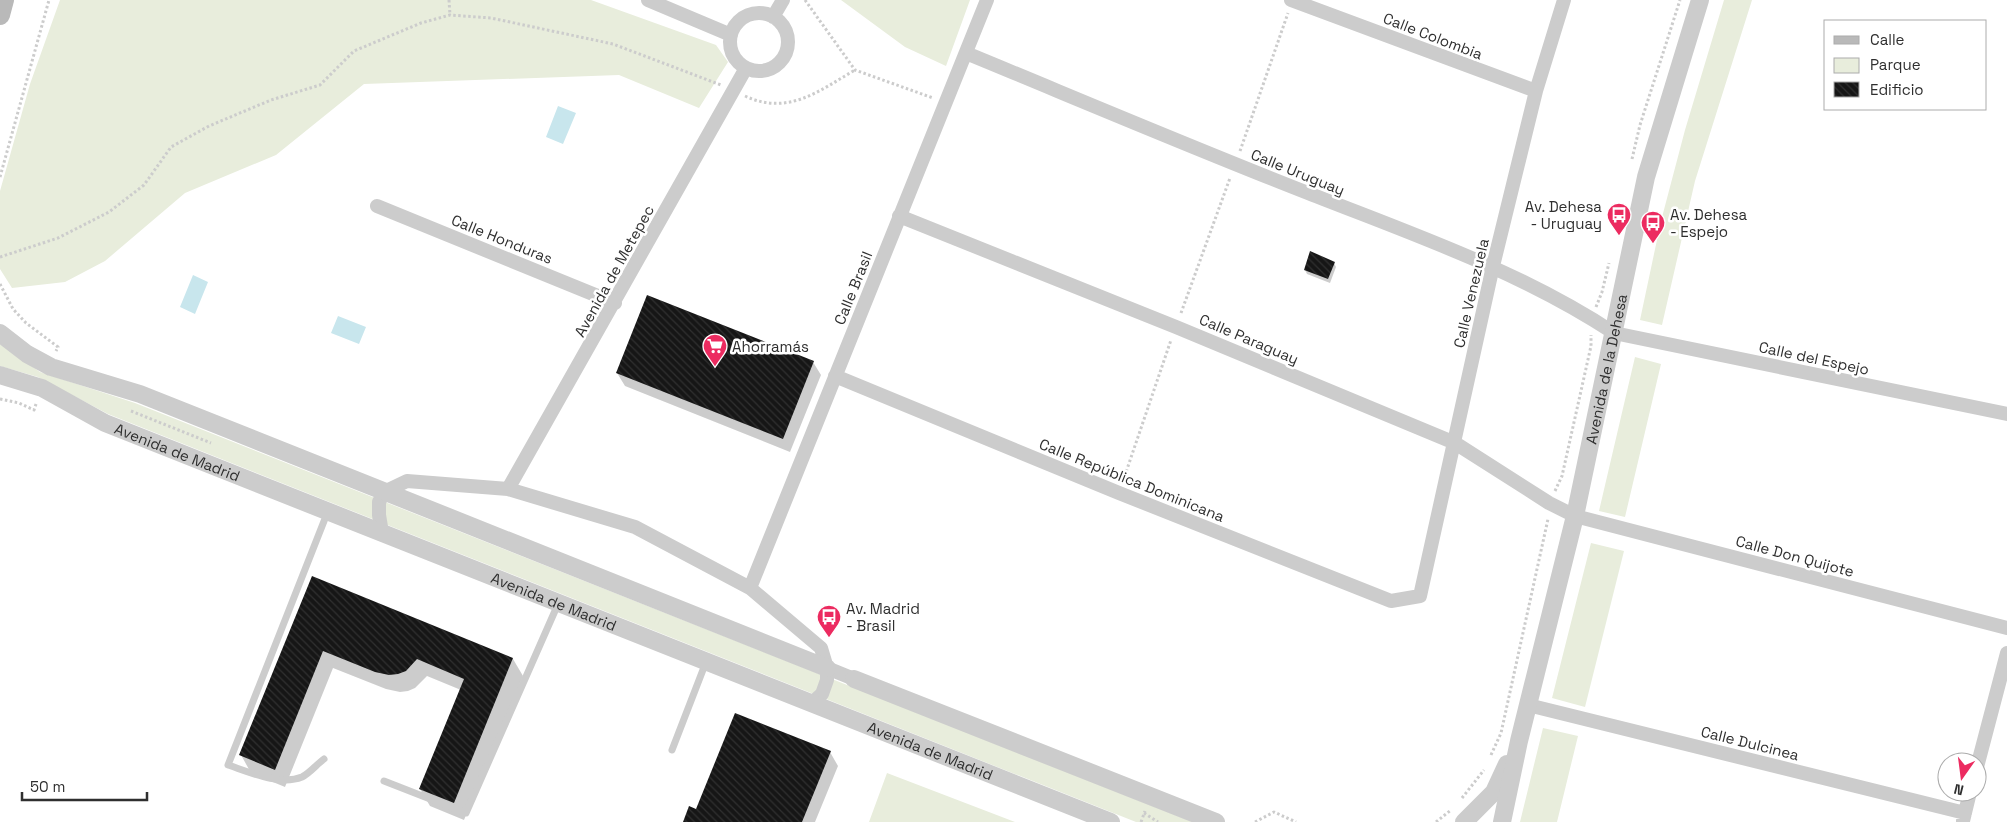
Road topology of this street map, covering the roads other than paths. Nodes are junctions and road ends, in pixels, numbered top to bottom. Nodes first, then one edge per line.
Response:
1 (4, 0) edge
2 (648, 0) edge
3 (782, 0) edge
4 (987, 0) edge
5 (1292, 0) edge
6 (1564, 0) edge
7 (1700, 0) edge
8 (1322, 5) edge
9 (0, 15) edge
10 (773, 17) junction
11 (731, 35) junction
12 (966, 53) junction
13 (746, 68) junction
14 (1536, 91) junction
15 (377, 206) dead end
16 (899, 216) junction
17 (1493, 266) junction
18 (615, 303) junction
19 (0, 333) edge
20 (1614, 333) junction
21 (0, 375) edge
22 (835, 376) junction
23 (2007, 414) edge
24 (1455, 442) junction
25 (508, 489) junction
26 (384, 492) junction
27 (328, 511) junction
28 (1575, 516) junction
29 (382, 533) junction
30 (750, 588) junction
31 (1420, 596) joint
32 (559, 603) junction
33 (2007, 628) edge
34 (2007, 653) edge
35 (706, 661) junction
36 (826, 668) junction
37 (854, 679) joint
38 (812, 703) junction
39 (1528, 705) junction
40 (1518, 741) junction
41 (672, 750) dead end
42 (1981, 752) edge
43 (324, 759) dead end
44 (384, 781) dead end
45 (1968, 802) edge
46 (1964, 818) edge
47 (1111, 822) edge
48 (1216, 822) edge
49 (1464, 822) edge
50 (1502, 822) edge

1 - 9 main road
2 - 11 street
3 - 10 street
4 - 12 street, Calle Brasil
5 - 8 street, Calle Colombia
6 - 14 street, Calle Venezuela
7 - 20 street, Avenida de la Dehesa
8 - 14 street, Calle Colombia
10 - 11 street
10 - 13 street
11 - 13 street
12 - 16 street, Calle Brasil
12 - 17 street, Calle Uruguay
13 - 18 street, Avenida de Metepec
14 - 17 street, Calle Venezuela
15 - 18 street, Calle Honduras
16 - 22 street, Calle Brasil
16 - 24 street, Calle Paraguay
17 - 20 street, Calle Uruguay
17 - 24 street, Calle Venezuela
18 - 25 street, Avenida de Metepec
19 - 26 street
20 - 23 street, Calle del Espejo
20 - 28 street, Avenida de la Dehesa
21 - 27 street, Avenida de Madrid
22 - 30 street, Calle Brasil
22 - 31 street, Calle República Dominicana
24 - 28 street, Calle Paraguay
24 - 31 street, Calle Venezuela
25 - 26 street
25 - 30 street
26 - 29 street
26 - 36 street
27 - 29 street, Avenida de Madrid
27 - 43 lane
28 - 33 street, Calle Don Quijote
28 - 39 street, Avenida de la Dehesa
29 - 32 street, Avenida de Madrid
30 - 36 street
32 - 35 street, Avenida de Madrid
32 - 44 lane
34 - 42 street
35 - 38 street, Avenida de Madrid
35 - 41 lane
36 - 37 street
36 - 38 street
37 - 48 street
38 - 47 street, Avenida de Madrid
39 - 40 street, Avenida de la Dehesa
39 - 46 street, Calle Dulcinea
40 - 49 street, Avenida de la Dehesa
40 - 50 street, Avenida de la Dehesa
45 - 46 street

